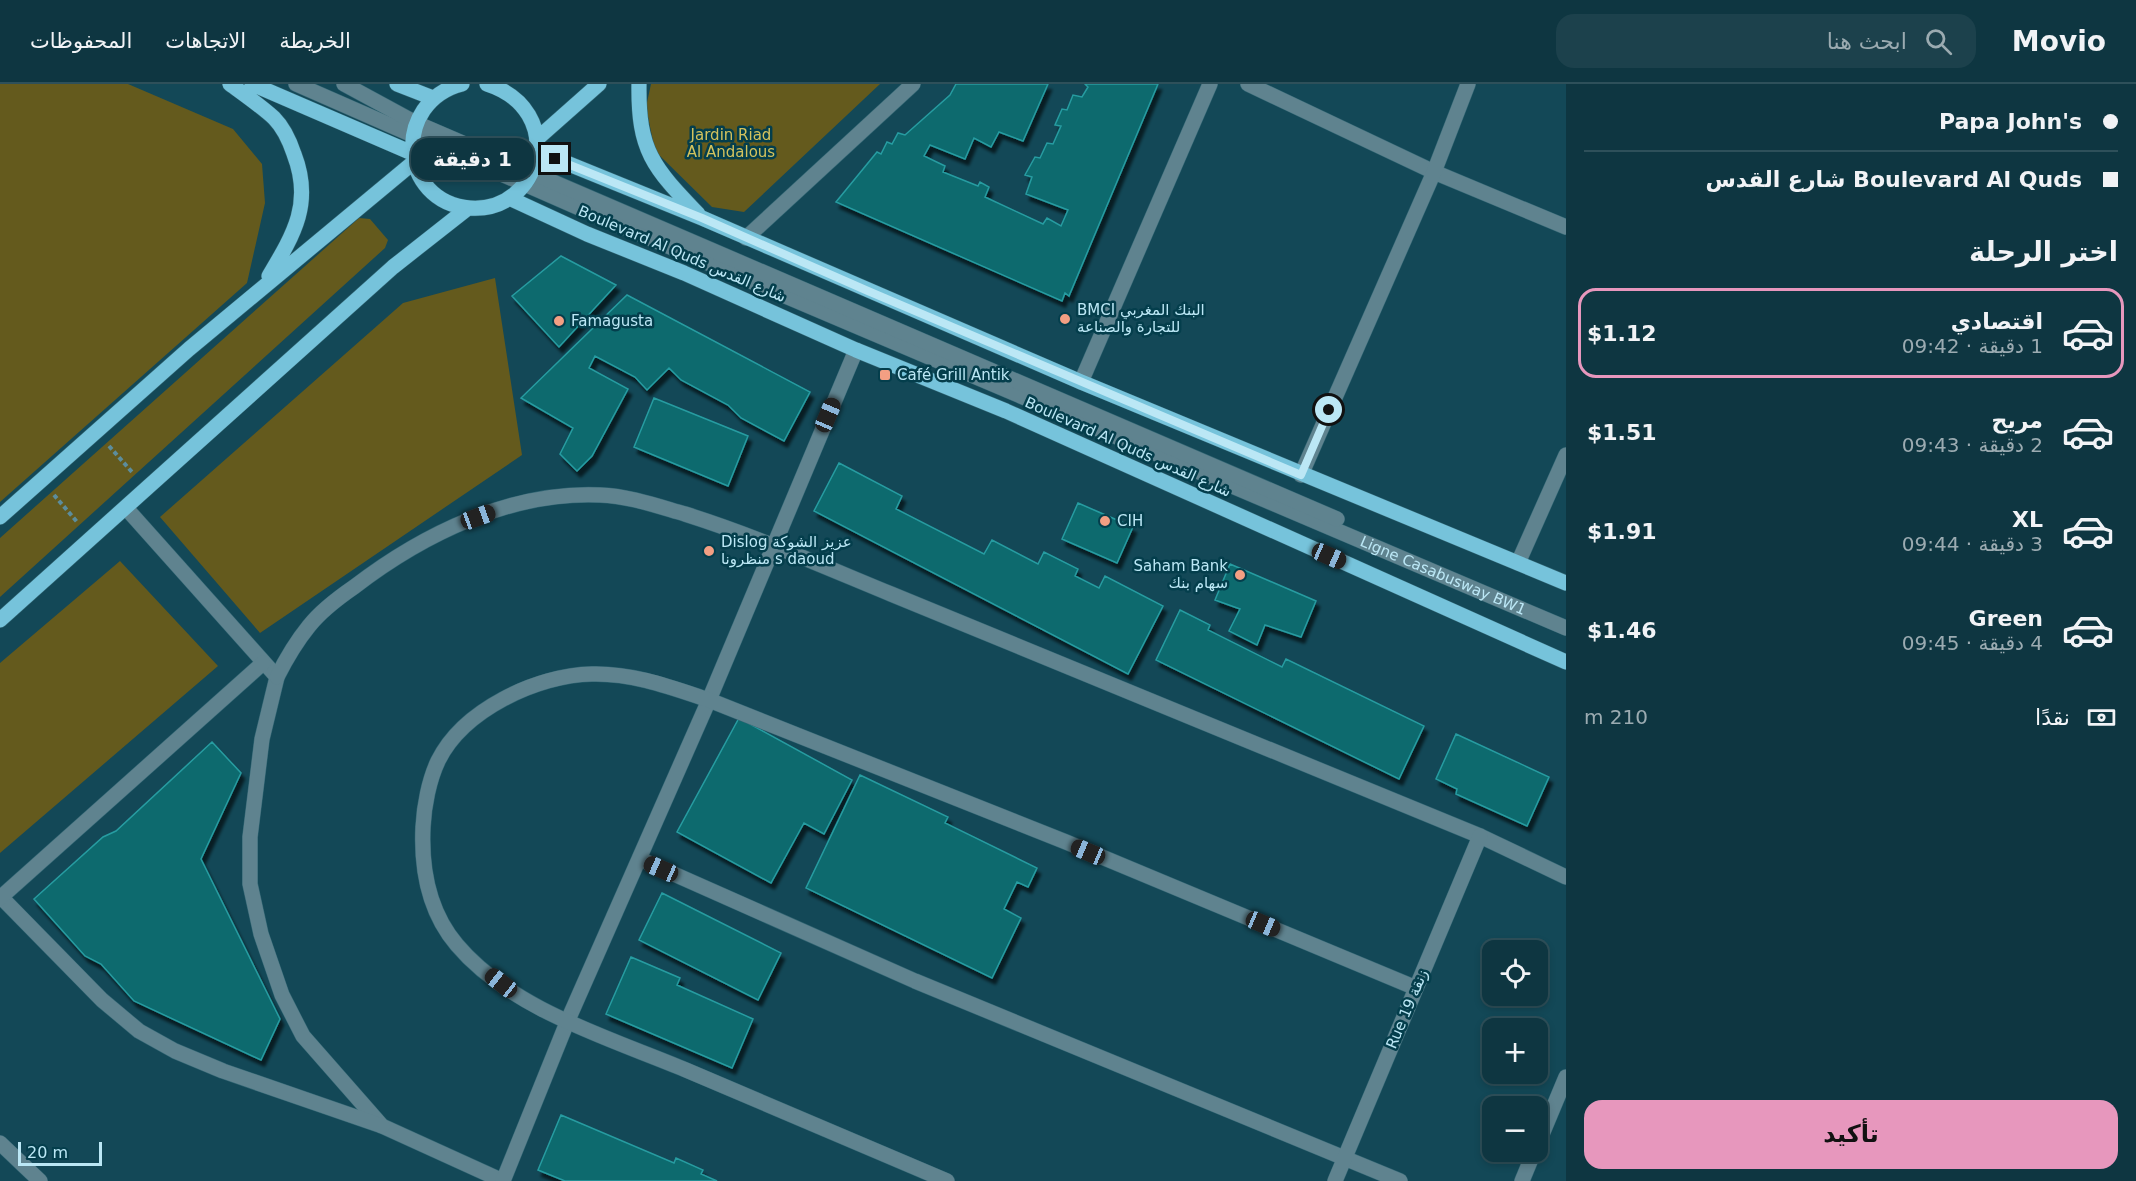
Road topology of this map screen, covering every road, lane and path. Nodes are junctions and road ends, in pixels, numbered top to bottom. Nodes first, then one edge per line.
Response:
1 (230, 84) edge
2 (252, 84) edge
3 (296, 84) edge
4 (344, 84) edge
5 (397, 84) edge
6 (462, 84) edge
7 (487, 84) edge
8 (599, 84) edge
9 (639, 84) edge
10 (913, 84) edge
11 (1210, 84) edge
12 (1248, 84) edge
13 (1468, 84) edge
14 (433, 98) junction
15 (414, 129) junction
16 (538, 145) junction
17 (413, 158) junction
18 (1434, 172) junction
19 (527, 178) junction
20 (509, 198) junction
21 (468, 208) junction
22 (702, 218) junction
23 (1566, 227) edge
24 (746, 238) junction
25 (262, 287) junction
26 (856, 350) junction
27 (1081, 382) junction
28 (97, 432) junction
29 (1566, 455) edge
30 (1301, 475) junction
31 (42, 480) junction
32 (147, 489) junction
33 (126, 508) junction
34 (0, 517) edge
35 (92, 539) junction
36 (772, 546) junction
37 (1518, 563) junction
38 (1566, 584) edge
39 (1566, 617) edge
40 (0, 620) edge
41 (1566, 628) edge
42 (1566, 662) edge
43 (263, 663) junction
44 (277, 677) junction
45 (709, 700) junction
46 (1480, 836) junction
47 (640, 859) junction
48 (1566, 876) edge
49 (1, 897) edge
50 (1416, 988) junction
51 (568, 1020) junction
52 (1566, 1077) edge
53 (1548, 1120) edge
54 (382, 1126) junction
55 (0, 1143) edge
56 (1344, 1160) junction
57 (1530, 1162) edge
58 (40, 1179) edge
59 (503, 1181) edge
60 (947, 1181) edge
61 (1335, 1181) edge
62 (1400, 1181) edge
63 (1522, 1181) edge

1 - 25 main road
2 - 17 main road
3 - 15 street, Ligne Casabusway BW1
4 - 15 street, Ligne Casabusway BW1
5 - 14 main road
6 - 14 main road
7 - 16 main road
8 - 16 main road
9 - 22 main road
10 - 24 street
11 - 27 street
12 - 18 street
13 - 18 street
14 - 15 main road
15 - 17 main road
15 - 19 street, Ligne Casabusway BW1
16 - 19 main road
16 - 22 main road
17 - 21 main road
17 - 25 main road
18 - 23 street
18 - 30 street
19 - 20 main road
19 - 39 street, Ligne Casabusway BW1
19 - 41 street, Ligne Casabusway BW1
20 - 21 main road
20 - 26 main road, Boulevard Al Quds شارع القدس
21 - 32 main road
22 - 24 main road
24 - 27 main road
25 - 28 main road
26 - 36 street
26 - 42 main road, Boulevard Al Quds شارع القدس
27 - 30 main road
28 - 31 main road
28 - 32 path
29 - 37 street
30 - 37 main road
31 - 34 main road
31 - 35 path
32 - 33 main road
33 - 35 main road
33 - 43 street
35 - 40 main road
36 - 44 street
36 - 45 street
36 - 46 street
37 - 38 main road
43 - 44 street
43 - 49 street
44 - 54 street
45 - 47 street
45 - 50 street
45 - 51 street
46 - 48 street
46 - 50 street, Rue 19 زنقة
47 - 51 street
47 - 56 street
49 - 54 street
50 - 56 street, Rue 19 زنقة
51 - 59 street
51 - 60 street
52 - 53 street
54 - 59 street
55 - 58 street
56 - 61 street, Rue 19 زنقة
56 - 62 street
57 - 63 street

